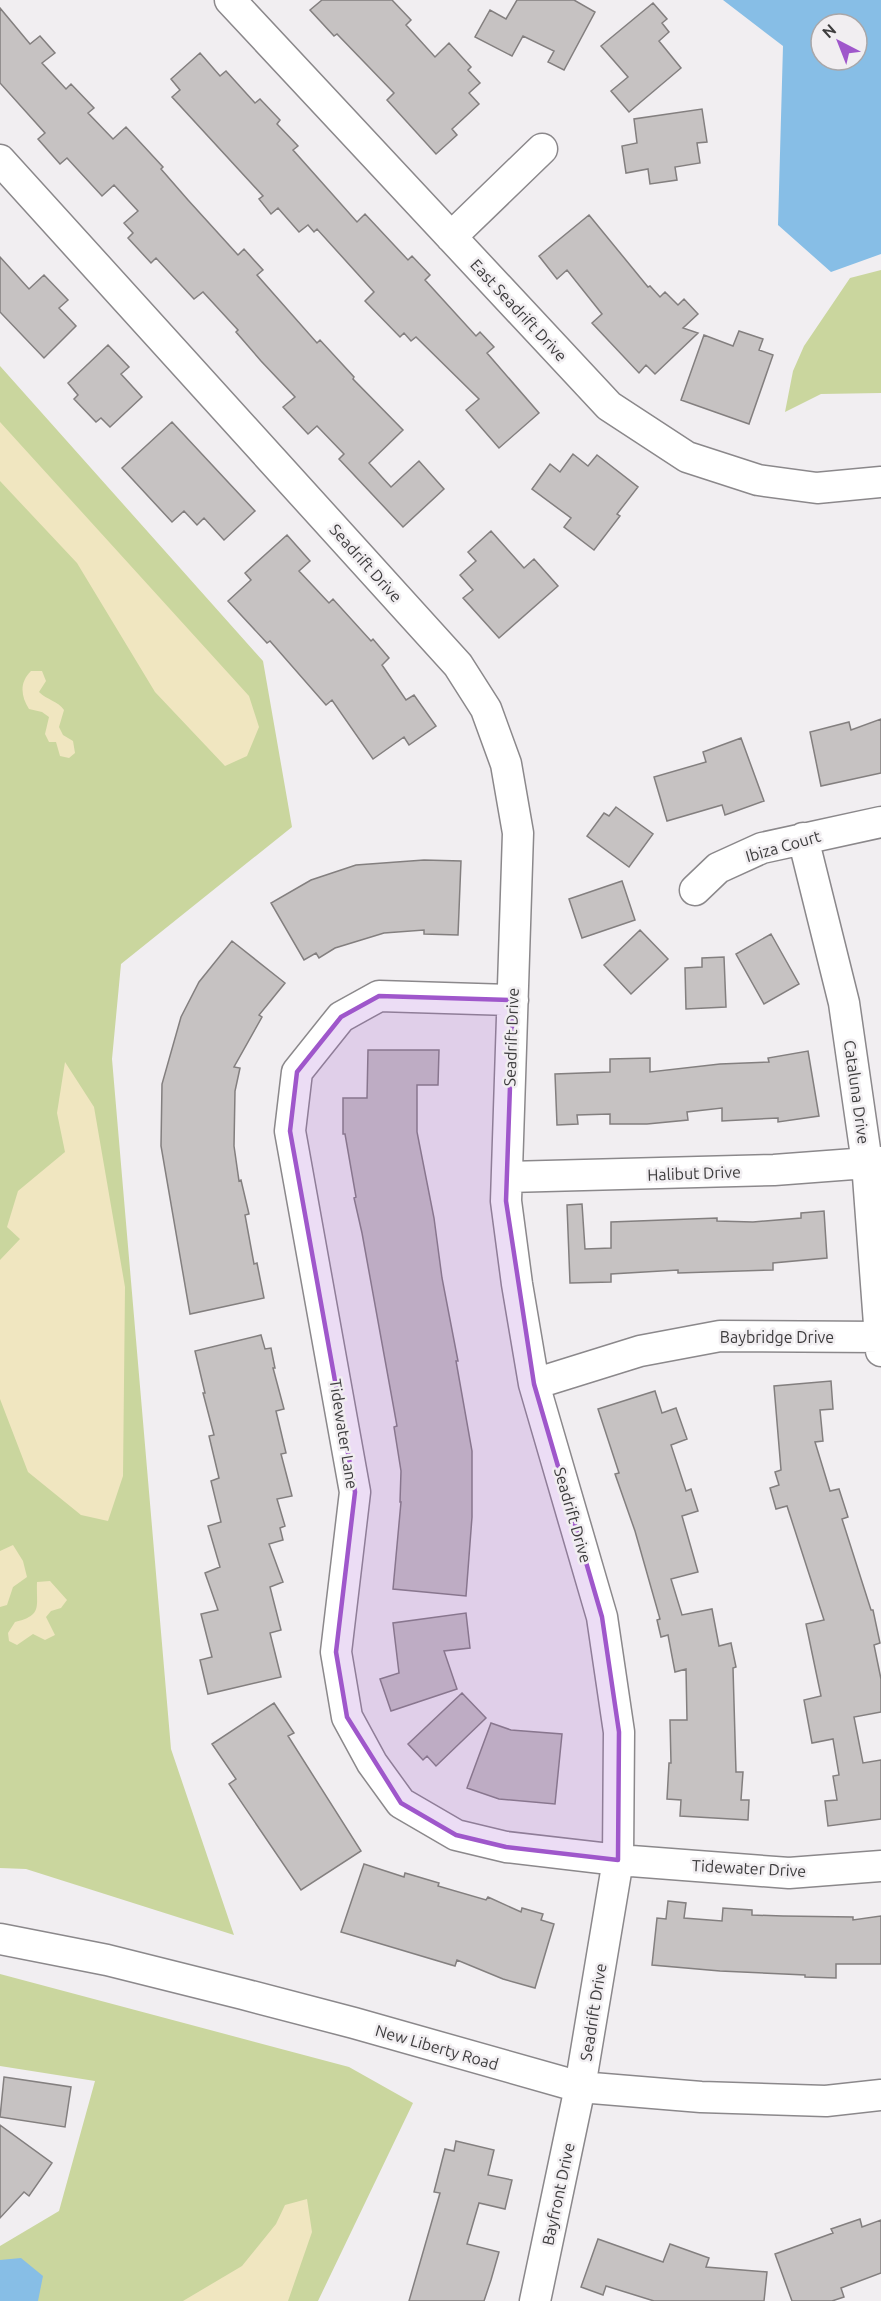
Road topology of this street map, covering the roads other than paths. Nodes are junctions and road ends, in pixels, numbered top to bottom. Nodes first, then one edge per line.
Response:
1 (230, 0) edge
2 (542, 149) dead end
3 (0, 160) edge
4 (451, 237) junction
5 (881, 482) edge
6 (881, 822) edge
7 (803, 838) junction
8 (695, 890) dead end
9 (513, 1000) junction
10 (874, 1162) edge
11 (507, 1177) junction
12 (881, 1337) edge
13 (881, 1351) edge
14 (534, 1384) junction
15 (618, 1860) junction
16 (881, 1866) edge
17 (0, 1939) edge
18 (580, 2087) junction
19 (881, 2095) edge
20 (535, 2301) edge

1 - 4 street, East Seadrift Drive
2 - 4 street
3 - 9 street, Seadrift Drive
4 - 5 street, East Seadrift Drive
6 - 7 street, Ibiza Court
7 - 8 street, Ibiza Court
7 - 10 street, Cataluna Drive
9 - 11 street, Seadrift Drive
9 - 15 street, Tidewater Lane
10 - 11 street, Halibut Drive
10 - 12 street, Cataluna Drive
11 - 14 street, Seadrift Drive
12 - 13 street, Cataluna Drive
12 - 14 street, Baybridge Drive
14 - 15 street, Seadrift Drive
15 - 16 street, Tidewater Drive
15 - 18 street, Seadrift Drive
17 - 18 street, New Liberty Road
18 - 19 street, New Liberty Road
18 - 20 street, Bayfront Drive

